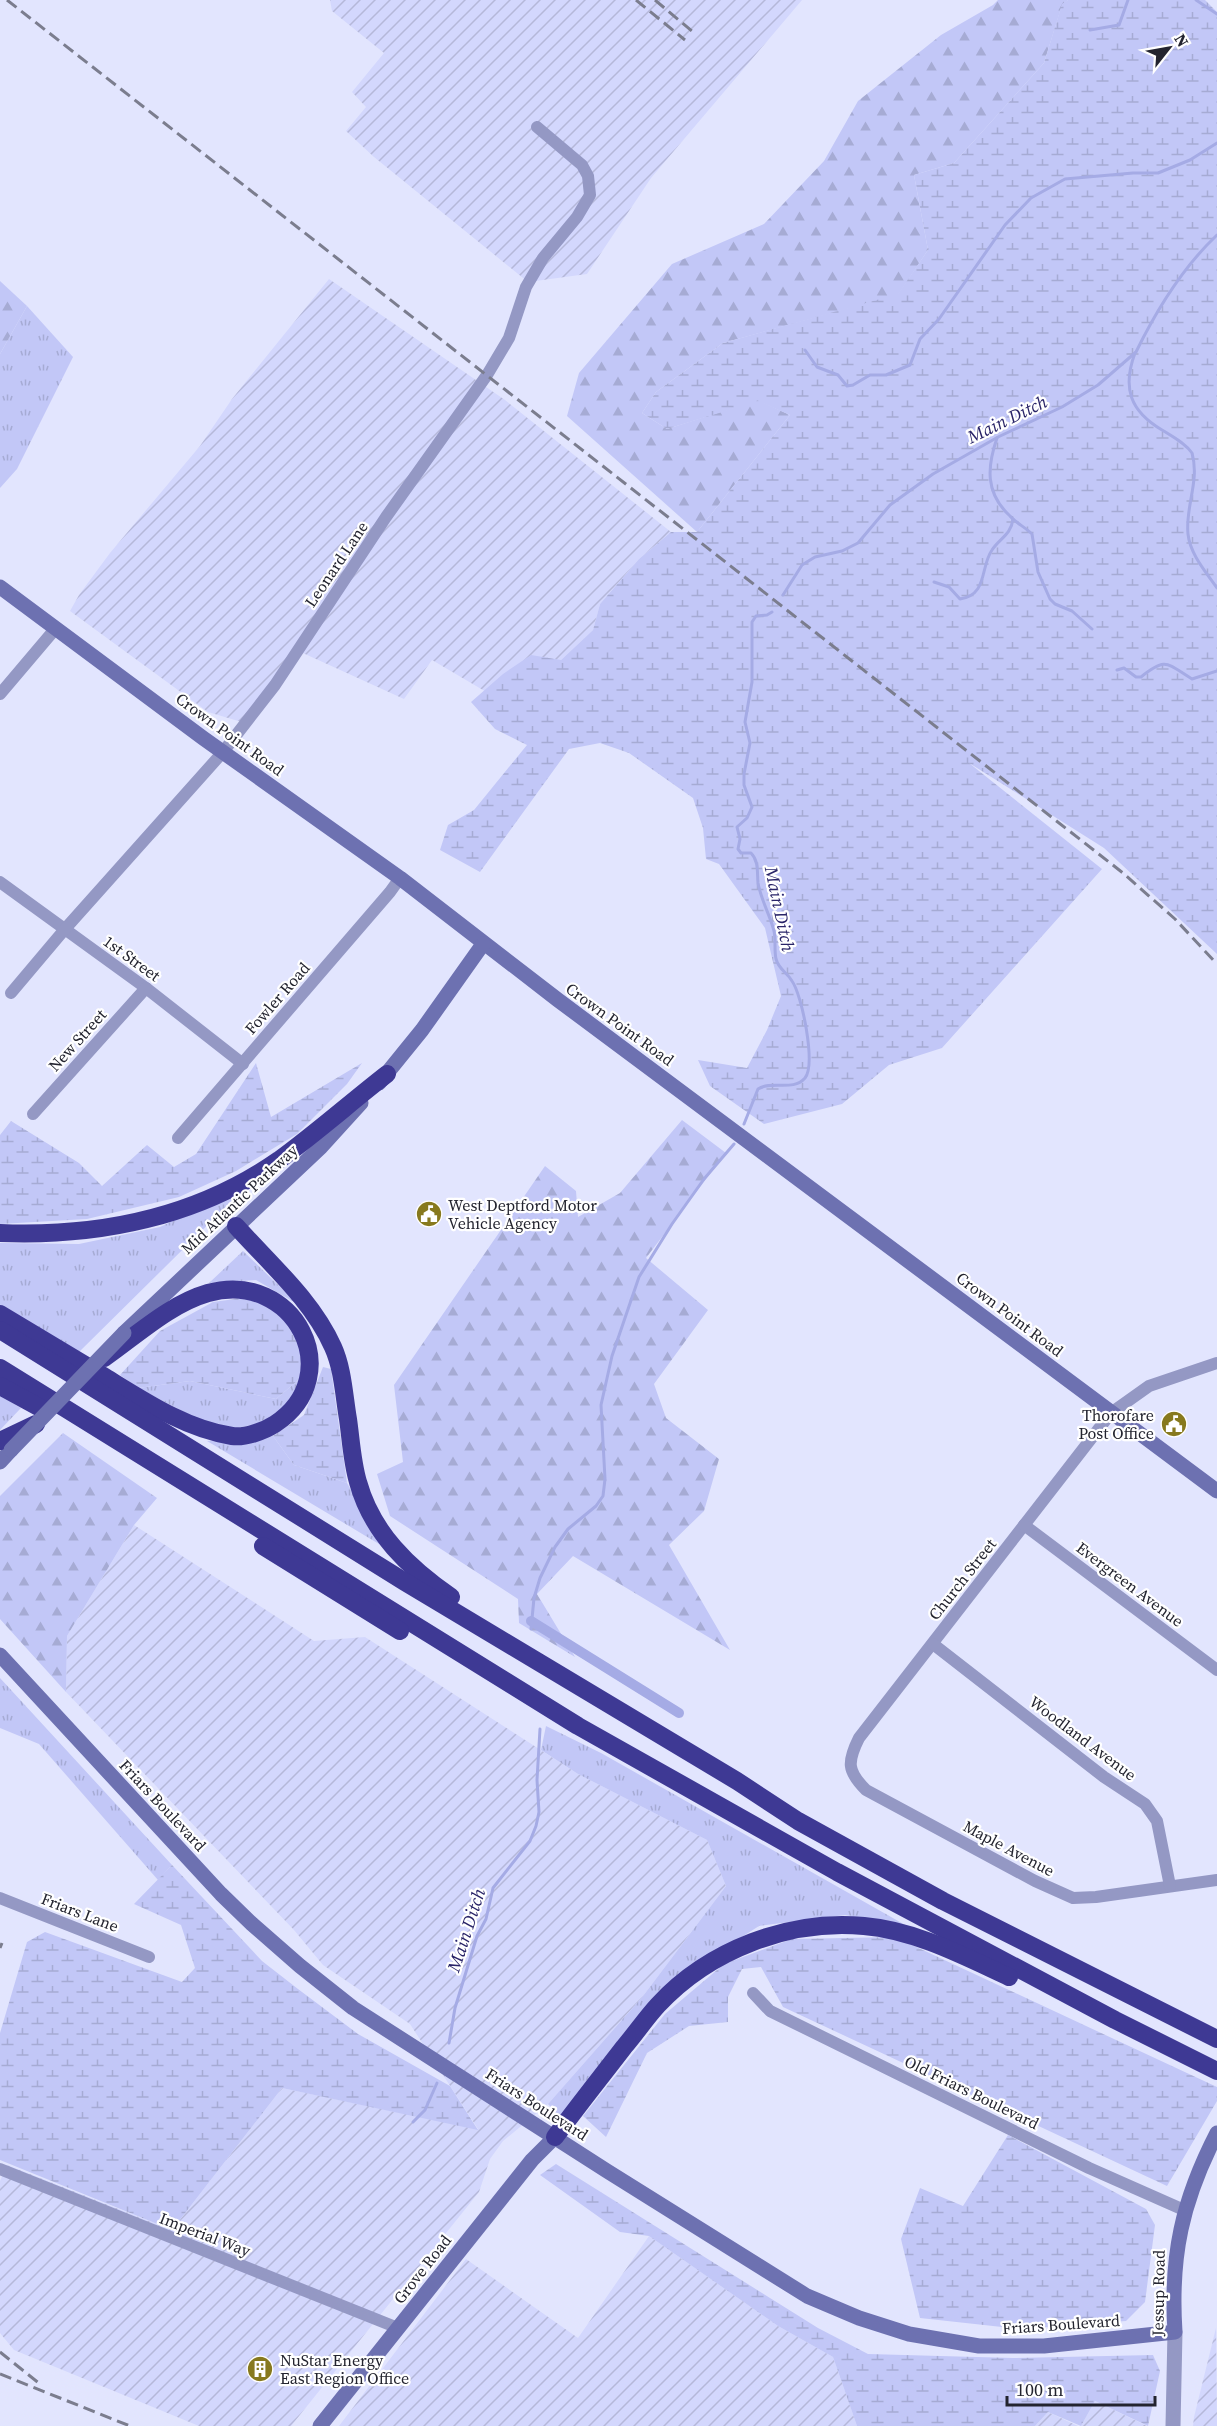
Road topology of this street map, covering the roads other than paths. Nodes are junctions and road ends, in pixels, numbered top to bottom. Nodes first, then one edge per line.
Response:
1 (537, 127) dead end
2 (0, 586) edge
3 (56, 628) junction
4 (0, 694) edge
5 (224, 752) junction
6 (400, 878) junction
7 (0, 882) edge
8 (65, 929) junction
9 (483, 944) junction
10 (146, 988) junction
11 (11, 993) dead end
12 (243, 1064) junction
13 (387, 1074) junction
14 (33, 1114) dead end
15 (178, 1138) dead end
16 (236, 1226) junction
17 (0, 1233) edge
18 (0, 1314) edge
19 (0, 1330) edge
20 (128, 1336) junction
21 (1217, 1363) edge
22 (93, 1365) joint
23 (0, 1368) edge
24 (0, 1386) edge
25 (1111, 1413) junction
26 (36, 1424) joint
27 (4, 1444) edge
28 (0, 1462) edge
29 (1217, 1491) edge
30 (1024, 1525) junction
31 (933, 1644) junction
32 (0, 1655) edge
33 (1217, 1670) edge
34 (522, 1691) junction
35 (850, 1770) joint
36 (737, 1781) junction
37 (1217, 1880) edge
38 (1170, 1886) junction
39 (0, 1898) edge
40 (148, 1957) dead end
41 (753, 1993) dead end
42 (1114, 2020) junction
43 (1217, 2039) edge
44 (1212, 2069) edge
45 (1217, 2133) edge
46 (555, 2137) junction
47 (0, 2169) edge
48 (1184, 2210) junction
49 (398, 2328) junction
50 (1175, 2332) junction
51 (320, 2426) edge
52 (1173, 2426) edge

1 - 5 street, Leonard Lane
2 - 3 main road, Crown Point Road
3 - 4 street
3 - 5 main road, Crown Point Road
5 - 6 main road, Crown Point Road
5 - 8 street, Leonard Lane
6 - 9 main road, Crown Point Road
6 - 12 street, Fowler Road
7 - 8 street, 1st Street
8 - 10 street, 1st Street
8 - 11 street, Leonard Lane
9 - 13 main road, Mid Atlantic Parkway
9 - 25 main road, Crown Point Road
10 - 12 street, 1st Street
10 - 14 street, New Street
12 - 15 street, Fowler Road
13 - 16 main road, Mid Atlantic Parkway
13 - 17 highway
16 - 20 main road, Mid Atlantic Parkway
16 - 36 highway
18 - 20 highway
19 - 36 highway
20 - 22 highway, bridge
21 - 25 street, Church Street
22 - 26 main road, bridge
23 - 34 highway
24 - 34 highway
25 - 29 main road, Crown Point Road
25 - 30 street, Church Street
26 - 27 highway
27 - 28 main road
30 - 31 street, Church Street
30 - 33 street, Evergreen Avenue
31 - 35 street, Church Street
31 - 38 street, Woodland Avenue
32 - 46 main road, Friars Boulevard
34 - 42 highway
35 - 38 street, Maple Avenue
36 - 43 highway
37 - 38 street, Maple Avenue
39 - 40 street, Friars Lane
41 - 48 street, Old Friars Boulevard
42 - 44 highway
42 - 46 highway
45 - 48 main road, Jessup Road
46 - 49 main road, Grove Road
46 - 50 main road, Friars Boulevard
47 - 49 street, Imperial Way
48 - 50 main road, Jessup Road
49 - 51 main road, Grove Road
50 - 52 street, Jessup Road

